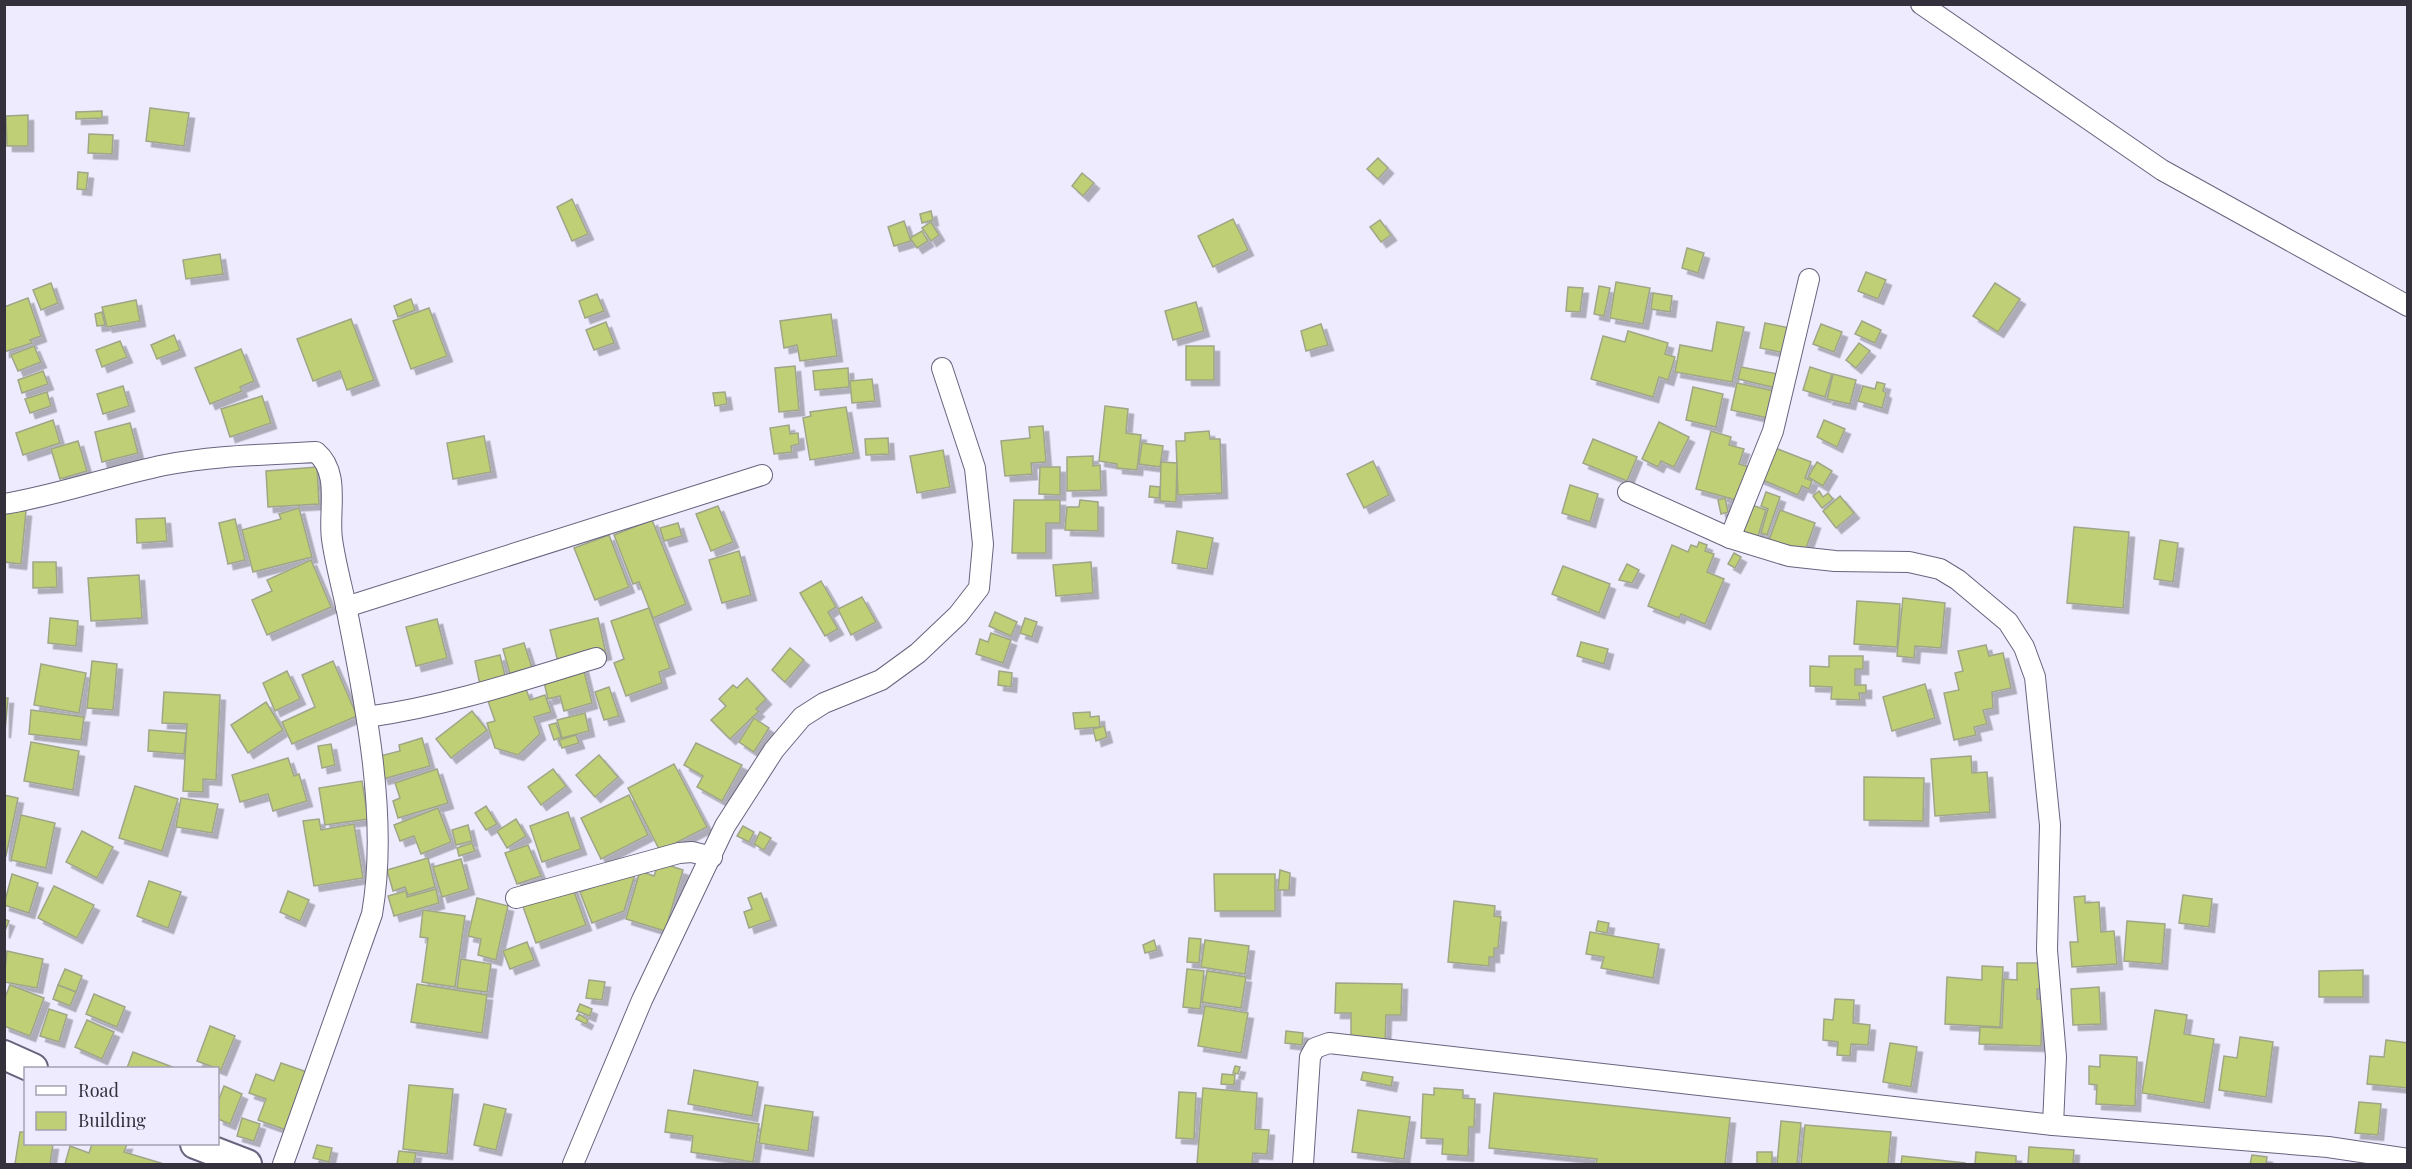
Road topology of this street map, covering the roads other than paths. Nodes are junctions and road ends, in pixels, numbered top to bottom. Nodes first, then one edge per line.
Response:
1 (1921, 4) edge
2 (1809, 279) dead end
3 (2408, 306) edge
4 (942, 368) dead end
5 (762, 475) dead end
6 (1628, 492) dead end
7 (4, 504) edge
8 (1730, 538) junction
9 (346, 607) junction
10 (596, 658) dead end
11 (367, 717) junction
12 (712, 857) junction
13 (516, 898) dead end
14 (4, 1055) edge
15 (31, 1067) edge
16 (2053, 1125) junction
17 (200, 1145) edge
18 (2408, 1159) edge
19 (247, 1164) edge
20 (283, 1164) edge
21 (573, 1164) edge
22 (1303, 1164) edge

1 - 3 street
2 - 8 street
4 - 12 street
5 - 9 street
6 - 8 street
7 - 9 street
8 - 16 street
9 - 11 street
10 - 11 street
11 - 20 street
12 - 13 street
12 - 21 street
14 - 15 main road
16 - 18 street
16 - 22 street
17 - 19 main road

